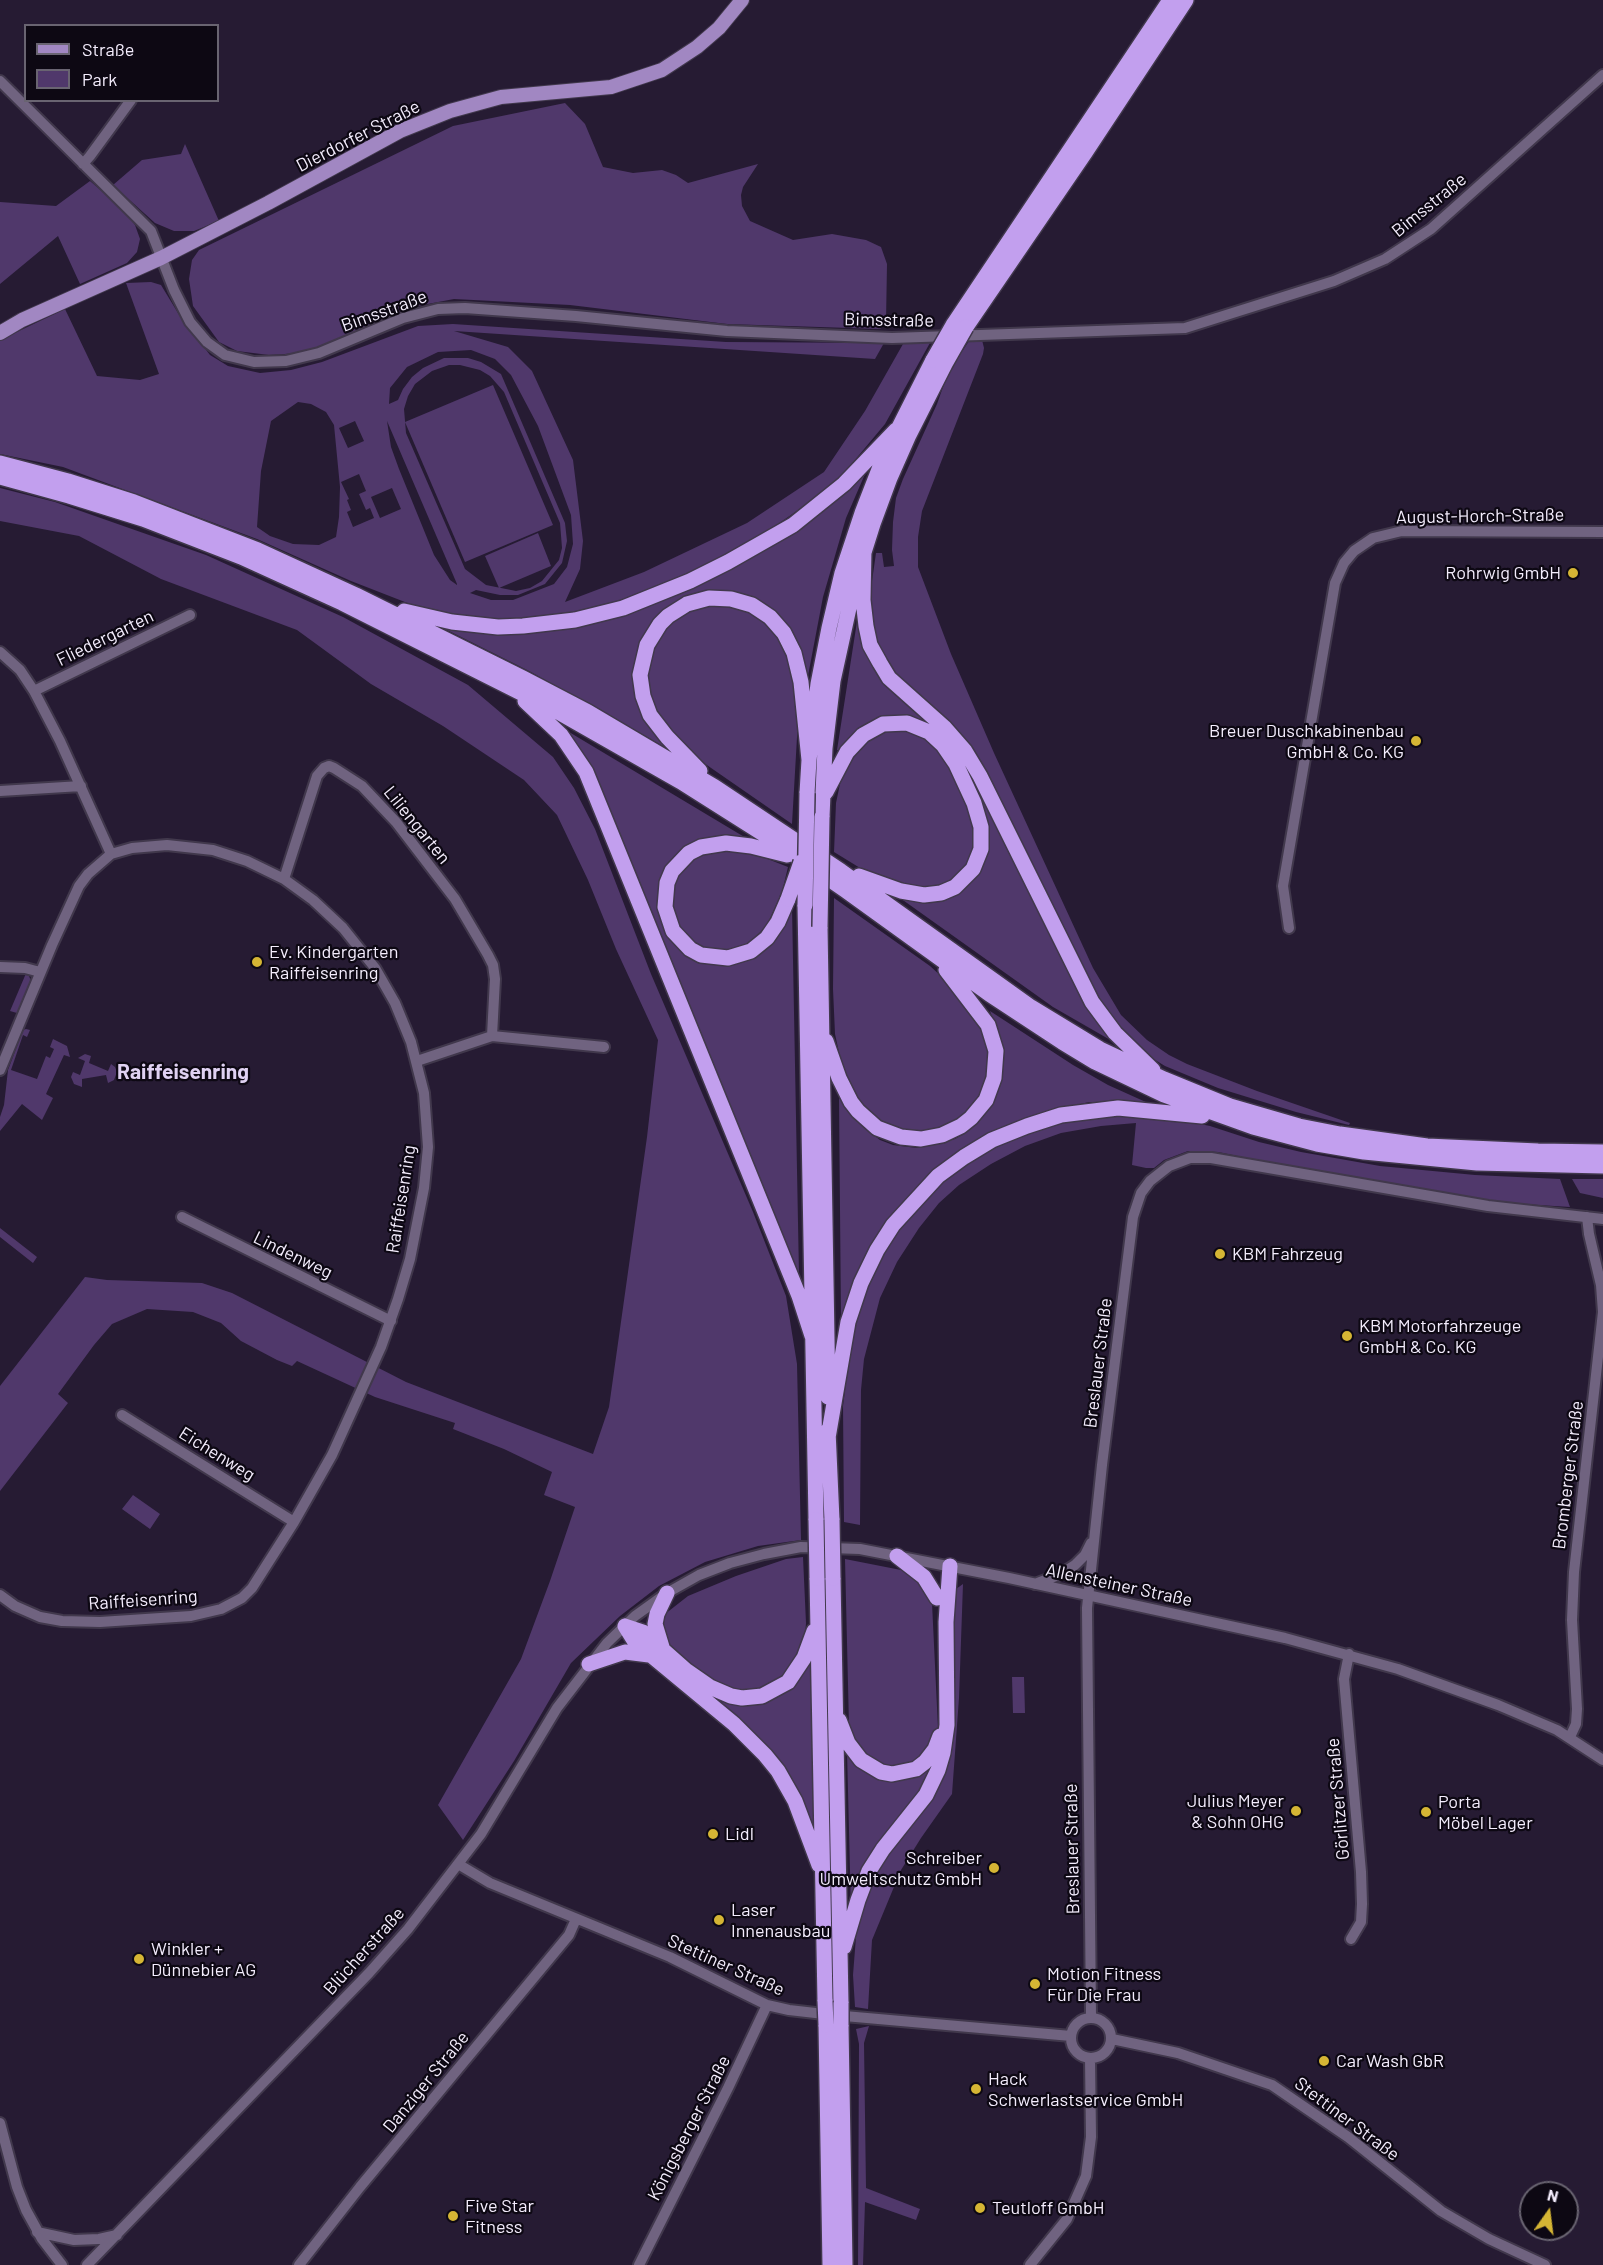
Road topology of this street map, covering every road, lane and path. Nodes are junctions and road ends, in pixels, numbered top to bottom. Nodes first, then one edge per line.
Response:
1 (742, 0) edge
2 (1170, 0) edge
3 (1186, 0) edge
4 (1603, 75) edge
5 (0, 81) edge
6 (130, 102) edge
7 (83, 164) junction
8 (161, 258) junction
9 (22, 320) junction
10 (0, 324) edge
11 (959, 326) junction
12 (0, 333) edge
13 (939, 362) junction
14 (896, 430) junction
15 (0, 463) edge
16 (0, 477) edge
17 (187, 529) junction
18 (1603, 532) edge
19 (212, 538) junction
20 (864, 549) junction
21 (356, 595) junction
22 (190, 615) dead end
23 (0, 652) edge
24 (507, 685) junction
25 (34, 691) junction
26 (809, 760) junction
27 (81, 786) junction
28 (715, 787) junction
29 (0, 791) edge
30 (822, 798) junction
31 (111, 854) junction
32 (801, 854) junction
33 (842, 871) junction
34 (284, 879) junction
35 (1289, 928) dead end
36 (932, 954) junction
37 (0, 967) edge
38 (40, 972) junction
39 (822, 1027) junction
40 (492, 1036) junction
41 (604, 1047) dead end
42 (417, 1061) junction
43 (0, 1070) edge
44 (1164, 1079) junction
45 (1227, 1119) junction
46 (1603, 1152) edge
47 (1540, 1158) junction
48 (1582, 1159) junction
49 (1603, 1166) edge
50 (182, 1217) dead end
51 (1587, 1217) junction
52 (1603, 1219) edge
53 (1603, 1296) edge
54 (391, 1321) junction
55 (812, 1336) junction
56 (122, 1415) dead end
57 (828, 1438) junction
58 (294, 1522) junction
59 (1094, 1538) junction
60 (897, 1556) junction
61 (950, 1566) junction
62 (1035, 1584) junction
63 (668, 1593) junction
64 (0, 1595) edge
65 (1088, 1595) junction
66 (937, 1598) junction
67 (818, 1623) junction
68 (624, 1626) junction
69 (657, 1653) junction
70 (1349, 1654) junction
71 (589, 1664) junction
72 (836, 1712) junction
73 (1570, 1737) junction
74 (1603, 1760) edge
75 (458, 1864) junction
76 (824, 1879) junction
77 (576, 1919) junction
78 (1351, 1939) dead end
79 (840, 1961) junction
80 (833, 2002) junction
81 (767, 2005) junction
82 (1091, 2017) junction
83 (834, 2025) junction
84 (1071, 2036) junction
85 (1112, 2039) junction
86 (1090, 2058) junction
87 (0, 2122) edge
88 (37, 2232) junction
89 (117, 2235) junction
90 (62, 2265) edge
91 (87, 2265) edge
92 (299, 2265) edge
93 (639, 2265) edge
94 (830, 2265) edge
95 (845, 2265) edge
96 (1030, 2265) edge
97 (1545, 2265) edge

1 - 8 main road, Dierdorfer Straße
2 - 11 highway
3 - 11 highway
4 - 8 street, Bimsstraße
5 - 7 street, Bimsstraße
6 - 7 street
7 - 8 street, Bimsstraße
8 - 9 main road, Dierdorfer Straße
9 - 10 main road, Dierdorfer Straße
9 - 12 main road, Dierdorfer Straße
11 - 13 highway, bridge
13 - 14 highway
13 - 20 highway
14 - 21 highway
14 - 26 highway
15 - 17 highway
16 - 17 highway
17 - 19 highway
18 - 35 street, August-Horch-Straße
19 - 21 highway
19 - 24 highway
20 - 30 highway
20 - 44 highway
21 - 28 highway
22 - 25 street, Fliedergarten
23 - 25 street
24 - 32 highway
24 - 55 highway
25 - 27 street
26 - 28 highway
26 - 32 highway, bridge
27 - 29 street
27 - 31 street
28 - 33 highway
30 - 33 highway
30 - 39 highway, bridge
31 - 34 street, Raiffeisenring
31 - 38 street, Raiffeisenring
32 - 32 highway, bridge
32 - 36 highway
32 - 55 highway, bridge
33 - 44 highway
34 - 40 street, Liliengarten
34 - 42 street, Raiffeisenring
36 - 39 highway
36 - 45 highway
37 - 38 street
38 - 43 street, Raiffeisenring
39 - 57 highway
40 - 41 street
40 - 42 street
42 - 54 street, Raiffeisenring
44 - 47 highway
45 - 47 highway
45 - 57 highway
46 - 48 highway
47 - 48 highway
48 - 49 highway
50 - 54 street, Lindenweg
51 - 52 street, Breslauer Straße
51 - 53 street, Bromberger Straße
51 - 59 street, Breslauer Straße
53 - 73 street, Bromberger Straße
54 - 58 street, Raiffeisenring
55 - 67 highway, bridge
56 - 58 street, Eichenweg
57 - 72 highway, bridge
58 - 64 street, Raiffeisenring
59 - 62 street
59 - 65 street, Breslauer Straße
60 - 61 street, Allensteiner Straße
60 - 63 street, Allensteiner Straße
60 - 66 highway
61 - 62 street, Allensteiner Straße
61 - 66 highway
61 - 79 highway
62 - 65 street, Allensteiner Straße
63 - 68 street, Allensteiner Straße
63 - 69 highway
65 - 70 street, Allensteiner Straße
65 - 82 street, Breslauer Straße
66 - 72 highway
67 - 69 highway
67 - 76 highway
68 - 69 highway
68 - 71 street, Blücherstraße
69 - 71 highway
69 - 76 highway
70 - 73 street, Allensteiner Straße
70 - 78 street, Görlitzer Straße
71 - 75 street, Blücherstraße
72 - 79 highway
73 - 74 street, Allensteiner Straße
75 - 77 street, Stettiner Straße
75 - 89 street, Blücherstraße
76 - 80 highway
77 - 81 street, Stettiner Straße
77 - 92 street, Danziger Straße
79 - 80 highway
80 - 83 highway, bridge
81 - 84 street, Stettiner Straße
81 - 93 street, Königsberger Straße
82 - 84 street
82 - 85 street
83 - 94 highway
83 - 95 highway
84 - 86 street
85 - 86 street
85 - 97 street, Stettiner Straße
86 - 96 street
87 - 88 street
88 - 89 street
88 - 90 street
89 - 91 street, Blücherstraße

